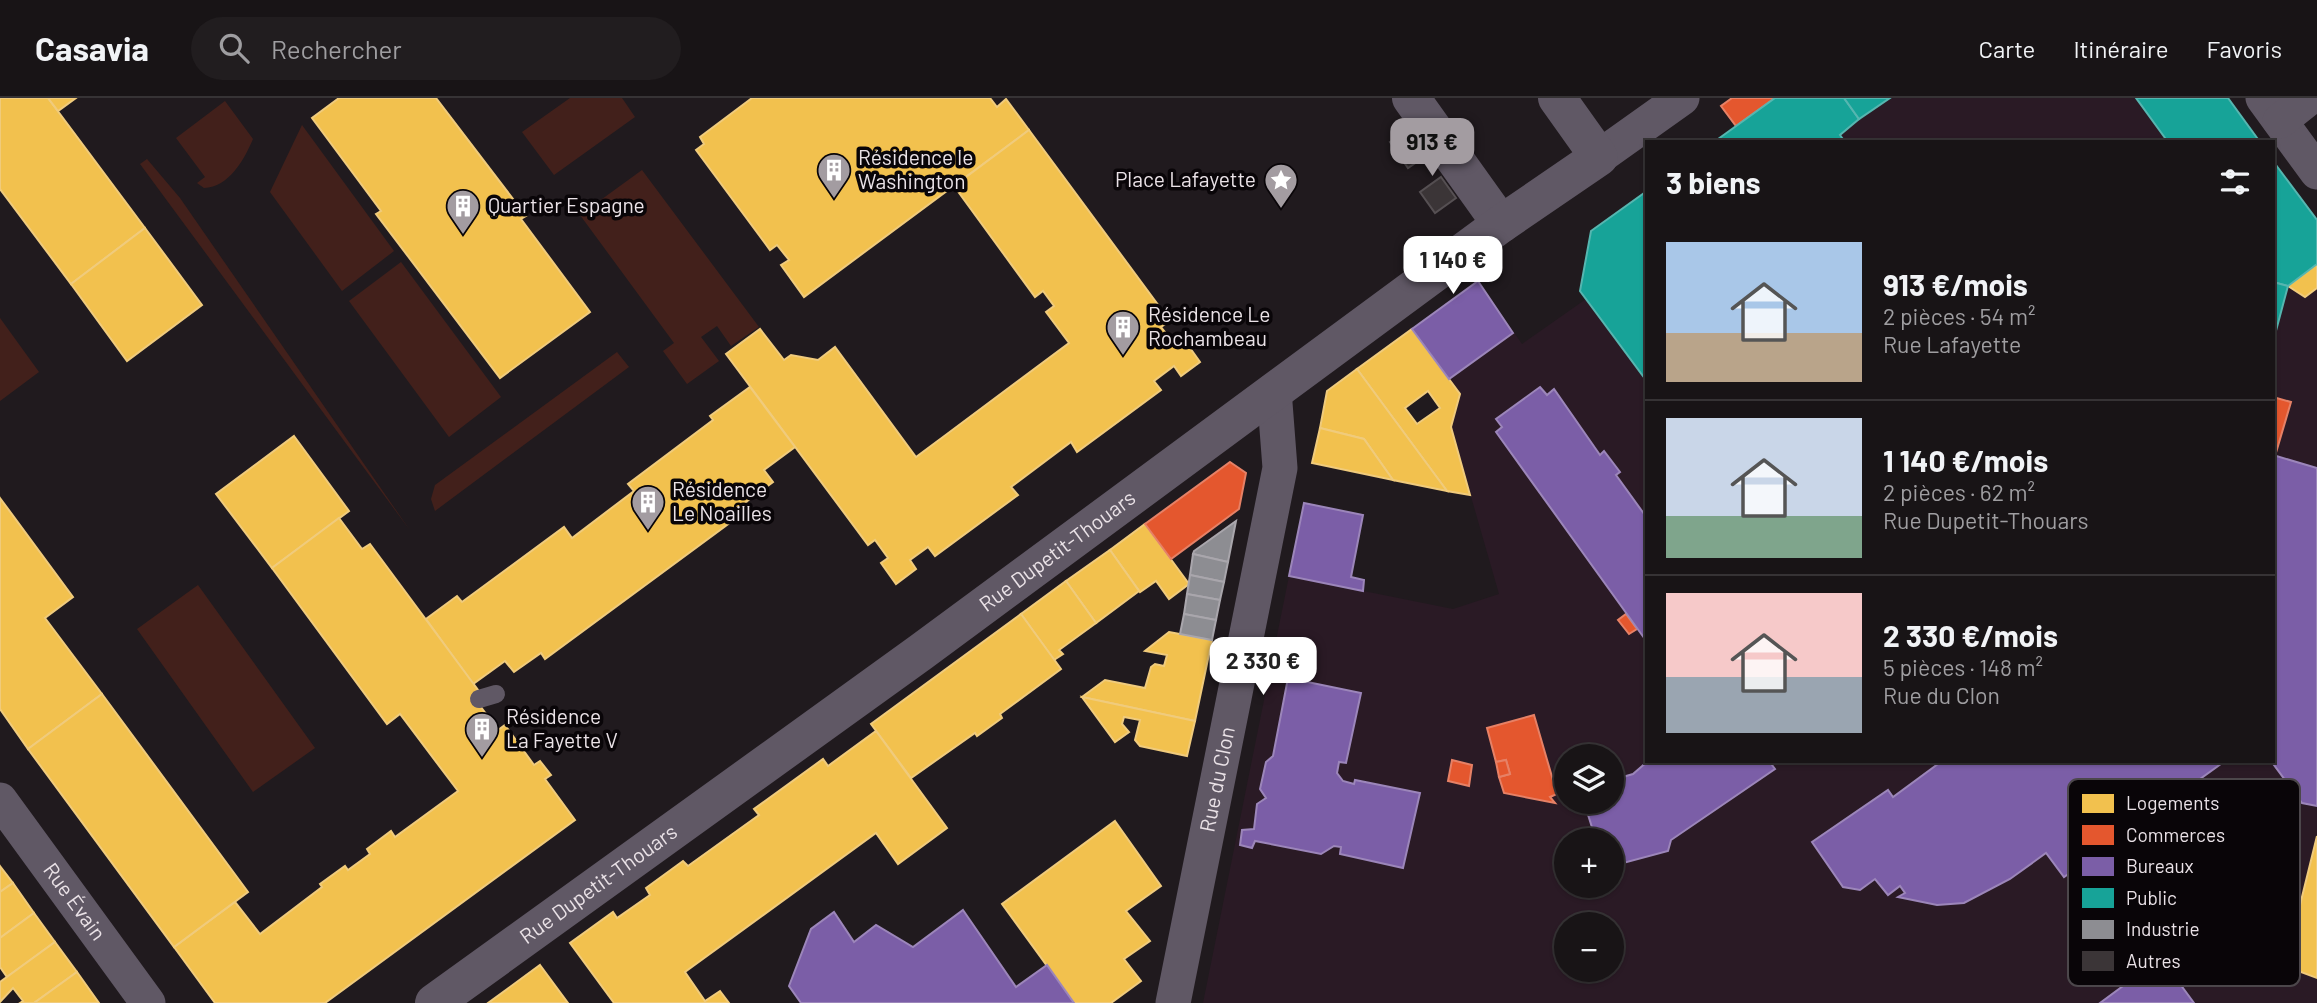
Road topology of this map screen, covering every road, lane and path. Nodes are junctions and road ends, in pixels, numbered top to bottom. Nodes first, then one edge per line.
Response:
1 (1411, 98) edge
2 (1557, 98) edge
3 (1682, 98) edge
4 (2309, 98) edge
5 (2271, 109) edge
6 (1599, 157) junction
7 (2317, 172) edge
8 (1501, 223) junction
9 (1274, 390) junction
10 (0, 800) edge
11 (148, 1003) edge
12 (433, 1003) edge
13 (1174, 1003) edge

1 - 8 street
2 - 6 street
3 - 6 street, Rue Dupetit-Thouars
4 - 5 street
5 - 7 street
6 - 8 street, Rue Dupetit-Thouars
8 - 9 street, Rue Dupetit-Thouars
9 - 12 street, Rue Dupetit-Thouars
9 - 13 street, Rue du Clon
10 - 11 street, Rue Évain

